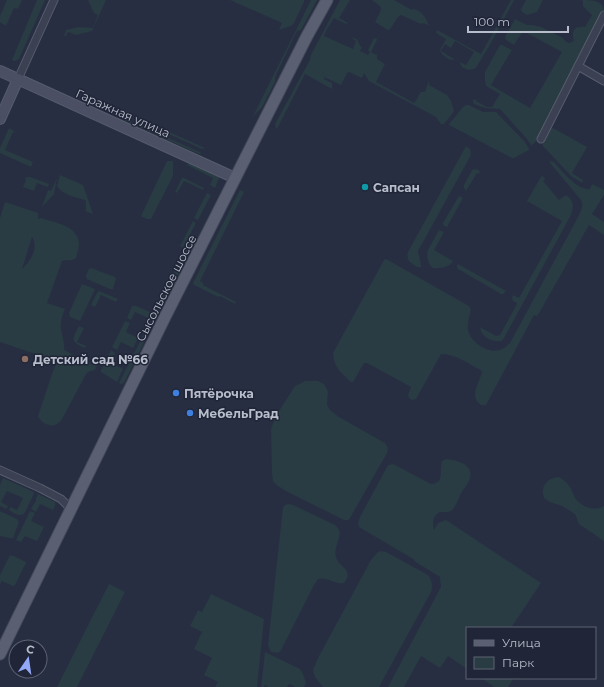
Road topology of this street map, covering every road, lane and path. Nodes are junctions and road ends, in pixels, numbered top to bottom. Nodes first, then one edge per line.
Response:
1 (54, 0) edge
2 (327, 0) edge
3 (604, 15) edge
4 (578, 66) junction
5 (0, 71) edge
6 (18, 79) junction
7 (604, 81) edge
8 (0, 119) edge
9 (541, 139) dead end
10 (235, 178) junction
11 (0, 470) edge
12 (71, 509) junction
13 (0, 654) edge

1 - 6 street
2 - 10 main road, Сысольское шоссе
3 - 4 street
4 - 7 street
4 - 9 street
5 - 6 street, Гаражная улица
6 - 8 street
6 - 10 street, Гаражная улица
10 - 12 main road, Сысольское шоссе
11 - 12 street
12 - 13 main road, Сысольское шоссе

